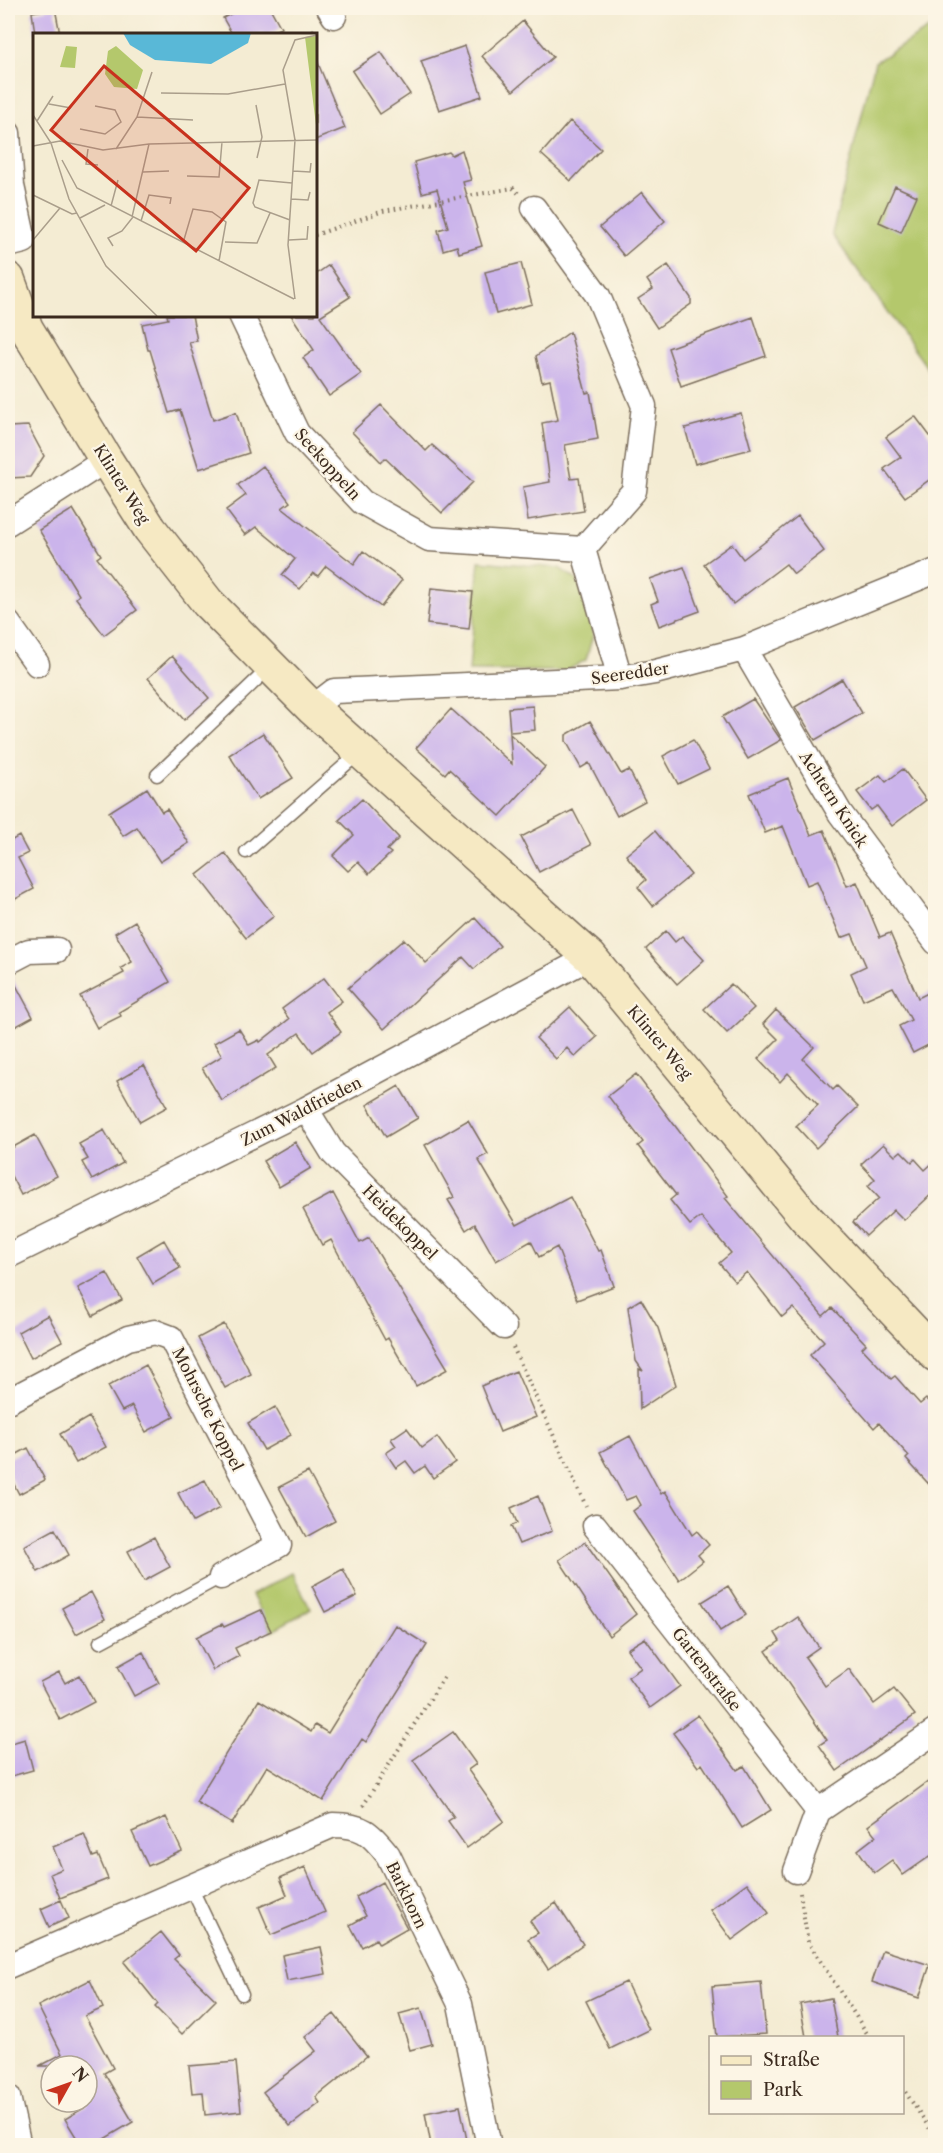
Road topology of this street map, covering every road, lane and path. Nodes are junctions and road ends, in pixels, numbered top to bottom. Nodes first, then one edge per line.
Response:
1 (8, 133) edge
2 (10, 186) edge
3 (534, 208) joint
4 (316, 235) edge
5 (8, 245) edge
6 (8, 279) edge
7 (242, 316) edge
8 (106, 460) junction
9 (8, 523) edge
10 (583, 549) junction
11 (936, 571) edge
12 (8, 623) edge
13 (744, 649) junction
14 (37, 664) dead end
15 (271, 666) junction
16 (620, 678) junction
17 (312, 708) junction
18 (361, 751) junction
19 (157, 775) dead end
20 (246, 852) dead end
21 (936, 942) edge
22 (57, 950) dead end
23 (590, 957) junction
24 (8, 962) edge
25 (306, 1109) junction
26 (8, 1256) edge
27 (504, 1327) joint
28 (936, 1355) edge
29 (8, 1401) edge
30 (595, 1526) joint
31 (221, 1577) joint
32 (100, 1642) dead end
33 (444, 1677) dead end
34 (936, 1731) edge
35 (818, 1812) junction
36 (351, 1824) junction
37 (796, 1871) joint
38 (191, 1887) junction
39 (8, 1966) edge
40 (242, 1994) dead end
41 (869, 2036) edge
42 (904, 2089) edge
43 (8, 2097) edge
44 (936, 2138) edge
45 (19, 2145) edge
46 (489, 2145) edge

1 - 2 street
2 - 5 street
3 - 4 path
3 - 10 street
6 - 8 street, Klinter Weg
7 - 10 street, Seekoppeln
8 - 9 street
8 - 15 street, Klinter Weg
10 - 16 street
11 - 13 street, Seeredder
12 - 14 street
13 - 16 street, Seeredder
13 - 21 street, Achtern Knick
15 - 17 street, Klinter Weg
15 - 19 lane
16 - 17 street, Seeredder
17 - 18 street, Klinter Weg
18 - 20 lane
18 - 23 street, Klinter Weg
22 - 24 street
23 - 25 street, Zum Waldfrieden
23 - 28 street, Klinter Weg
25 - 26 street, Zum Waldfrieden
25 - 27 street, Heidekoppel
27 - 30 path
29 - 31 street, Mohrsche Koppel
30 - 35 street, Gartenstraße
31 - 32 lane
33 - 36 path
34 - 35 street
35 - 37 street
36 - 38 street
36 - 46 street, Barkhorn
37 - 41 path
38 - 39 street
38 - 40 lane
42 - 44 path
43 - 45 street

